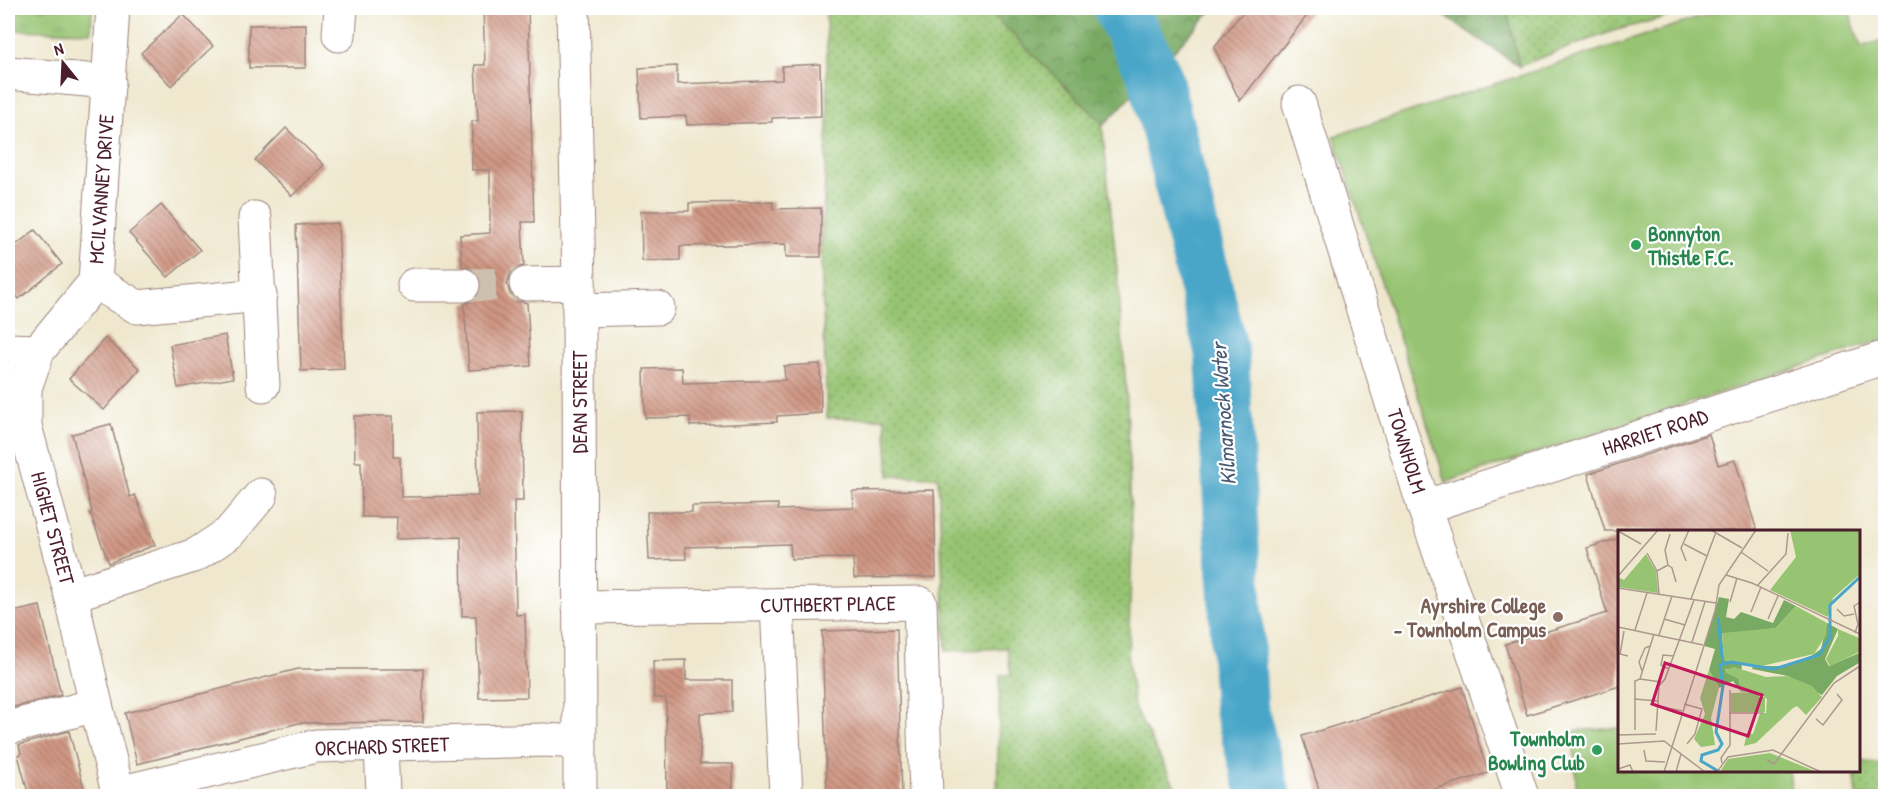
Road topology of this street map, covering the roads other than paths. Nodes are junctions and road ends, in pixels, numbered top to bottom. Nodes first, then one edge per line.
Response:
1 (113, 8) edge
2 (573, 8) edge
3 (8, 73) edge
4 (108, 82) junction
5 (1299, 104) dead end
6 (255, 218) dead end
7 (95, 282) junction
8 (526, 284) tunnel mouth
9 (414, 285) dead end
10 (463, 285) tunnel mouth
11 (260, 295) junction
12 (579, 296) junction
13 (658, 308) dead end
14 (23, 350) edge
15 (1886, 357) edge
16 (263, 385) dead end
17 (261, 495) dead end
18 (1424, 507) junction
19 (71, 595) junction
20 (777, 604) junction
21 (579, 607) junction
22 (96, 705) junction
23 (8, 728) edge
24 (579, 742) junction
25 (381, 744) junction
26 (119, 795) edge
27 (383, 796) edge
28 (580, 796) edge
29 (786, 796) edge
30 (926, 796) edge
31 (1522, 796) edge

1 - 4 street, MCILVANNEY DRIVE
2 - 12 street, DEAN STREET
3 - 4 street
4 - 7 street, MCILVANNEY DRIVE
5 - 18 street, TOWNHOLM
6 - 11 street
7 - 11 street
7 - 14 street, MCILVANNEY DRIVE
8 - 12 street
9 - 10 street
11 - 16 street
12 - 13 street
12 - 21 street, DEAN STREET
14 - 19 street, HIGHET STREET
15 - 18 street, HARRIET ROAD
17 - 19 street
18 - 31 street, TOWNHOLM
19 - 22 street, HIGHET STREET
20 - 21 street, CUTHBERT PLACE
20 - 29 street
20 - 30 street, CUTHBERT PLACE
21 - 24 street, DEAN STREET
22 - 23 street
22 - 26 street, HIGHET STREET
24 - 25 street, ORCHARD STREET
24 - 28 street, DEAN STREET
25 - 26 street, ORCHARD STREET
25 - 27 street

